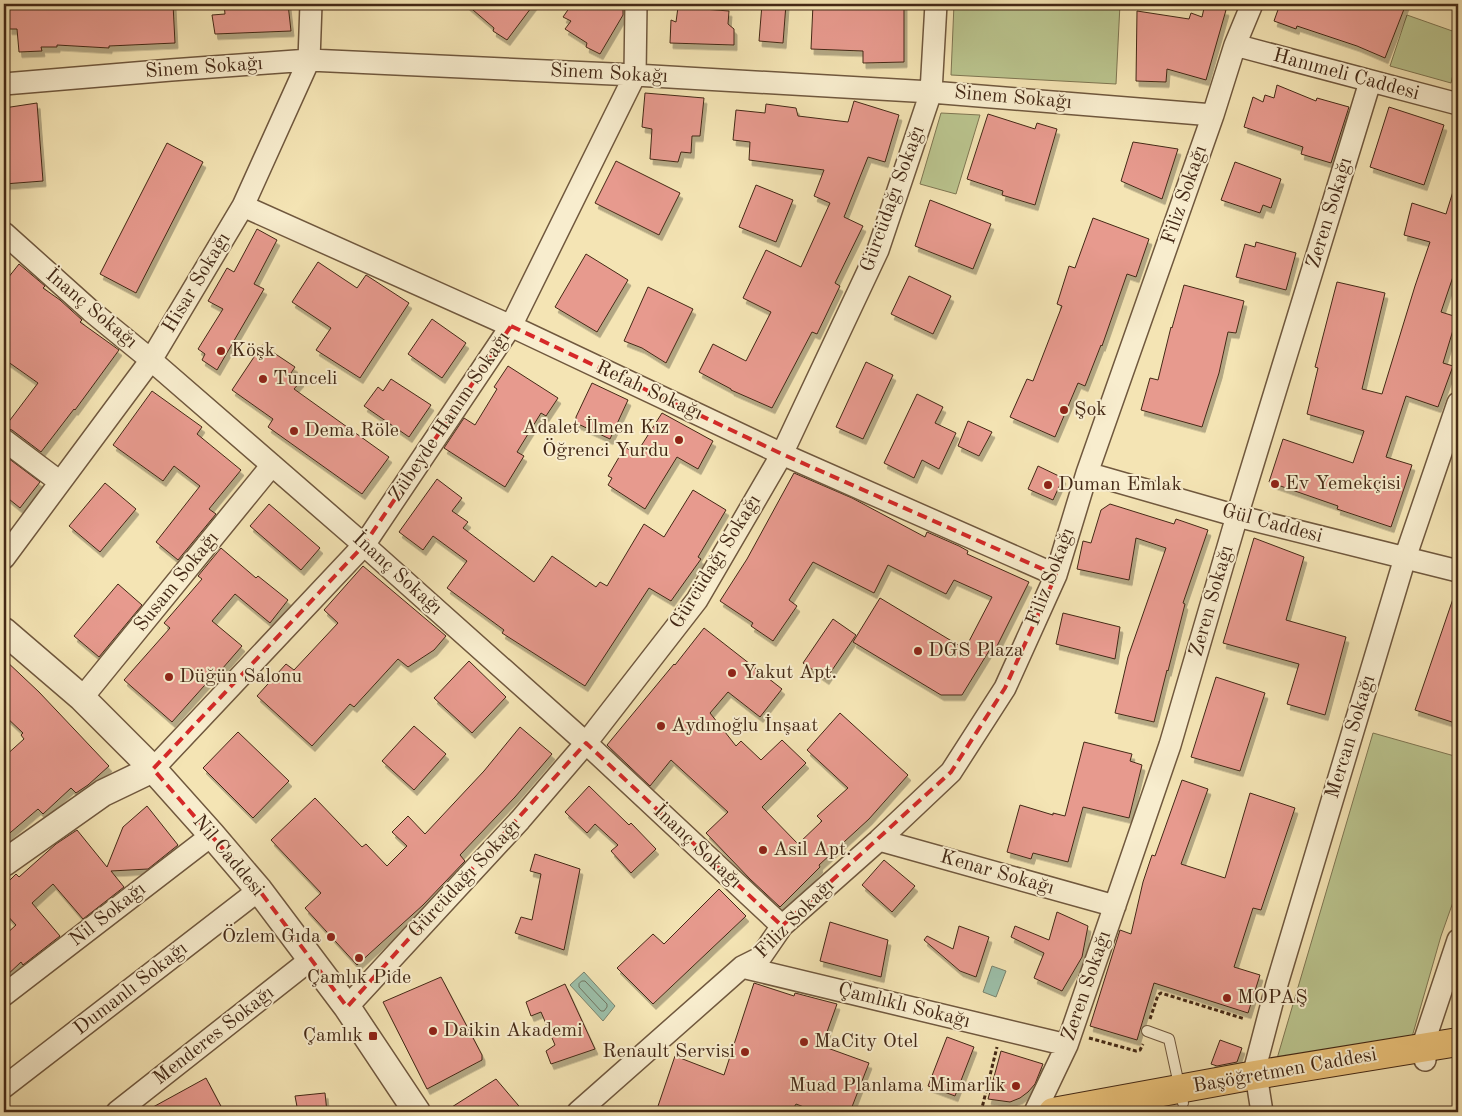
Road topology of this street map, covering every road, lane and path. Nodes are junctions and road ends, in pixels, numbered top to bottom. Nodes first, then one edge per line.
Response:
1 (310, 4) edge
2 (636, 4) edge
3 (936, 4) edge
4 (1252, 4) edge
5 (1235, 45) junction
6 (309, 60) junction
7 (635, 76) junction
8 (1370, 82) junction
9 (4, 84) edge
10 (932, 92) junction
11 (1458, 104) edge
12 (1213, 115) junction
13 (243, 206) junction
14 (4, 233) edge
15 (511, 326) junction
16 (151, 360) junction
17 (1458, 403) edge
18 (4, 440) edge
19 (782, 454) junction
20 (272, 465) junction
21 (1087, 473) junction
22 (60, 482) junction
23 (1237, 516) junction
24 (364, 545) junction
25 (4, 558) edge
26 (1405, 558) junction
27 (1458, 570) edge
28 (1056, 575) junction
29 (4, 631) edge
30 (82, 698) junction
31 (586, 743) junction
32 (153, 768) junction
33 (212, 835) junction
34 (879, 840) junction
35 (4, 863) edge
36 (259, 890) junction
37 (1115, 906) junction
38 (782, 926) junction
39 (1458, 940) edge
40 (310, 960) junction
41 (742, 967) junction
42 (4, 995) edge
43 (347, 1007) junction
44 (1245, 1019) dead end
45 (1002, 1030) junction
46 (1147, 1031) junction
47 (1069, 1039) junction
48 (1458, 1042) edge
49 (1424, 1054) junction
50 (1458, 1056) edge
51 (4, 1087) edge
52 (1258, 1092) edge
53 (1181, 1096) junction
54 (118, 1112) edge
55 (417, 1112) edge
56 (578, 1112) edge
57 (981, 1112) edge
58 (1035, 1112) edge
59 (1053, 1112) edge
60 (1131, 1112) edge

1 - 6 street, Hisar Sokağı
2 - 7 street, Zübeyde Hanım Sokağı
3 - 10 street, Gürcüdağı Sokağı
4 - 5 street, Filiz Sokağı
5 - 8 street, Hanımeli Caddesi
5 - 12 street, Filiz Sokağı
6 - 7 street, Sinem Sokağı
6 - 9 street, Sinem Sokağı
6 - 13 street, Hisar Sokağı
7 - 10 street, Sinem Sokağı
7 - 15 street, Zübeyde Hanım Sokağı
8 - 11 street, Hanımeli Caddesi
8 - 23 street, Zeren Sokağı
10 - 12 street, Sinem Sokağı
10 - 19 street, Gürcüdağı Sokağı
12 - 21 street, Filiz Sokağı
13 - 15 street, Refah Sokağı
13 - 16 street, Hisar Sokağı
14 - 16 street, İnanç Sokağı
15 - 19 street, Refah Sokağı
15 - 24 street, Zübeyde Hanım Sokağı
16 - 20 street, İnanç Sokağı
16 - 22 street, Hisar Sokağı
17 - 26 street, Mercan Sokağı
18 - 22 street
19 - 28 street, Refah Sokağı
19 - 31 street, Gürcüdağı Sokağı
20 - 24 street, İnanç Sokağı
20 - 30 street, Susam Sokağı
21 - 23 street, Gül Caddesi
21 - 28 street, Filiz Sokağı
22 - 25 street, Hisar Sokağı
23 - 26 street, Gül Caddesi
23 - 37 street, Zeren Sokağı
24 - 31 street, İnanç Sokağı
24 - 32 street, Zübeyde Hanım Sokağı
26 - 27 street, Gül Caddesi
26 - 52 street, Mercan Sokağı
28 - 34 street, Filiz Sokağı
29 - 30 street, Nil Caddesi
30 - 32 street, Nil Caddesi
31 - 38 street, İnanç Sokağı
31 - 43 street, Gürcüdağı Sokağı
32 - 33 street, Nil Caddesi
32 - 35 street
33 - 36 street, Nil Caddesi
33 - 42 street, Nil Sokağı
34 - 37 street, Kenar Sokağı
34 - 38 street, Filiz Sokağı
36 - 40 street, Nil Caddesi
36 - 51 street, Dumanlı Sokağı
37 - 47 street, Zeren Sokağı
38 - 41 street, Filiz Sokağı
39 - 49 street
40 - 43 street, Nil Caddesi
40 - 54 street, Menderes Sokağı
41 - 45 street, Çamlıklı Sokağı
41 - 56 street, Filiz Sokağı
43 - 55 street, Nil Caddesi
44 - 46 path
45 - 47 street, Çamlıklı Sokağı
45 - 57 path
46 - 47 path
46 - 53 lane
47 - 58 street, Zeren Sokağı
48 - 49 main road, Başöğretmen Caddesi
49 - 50 main road, Başöğretmen Caddesi
49 - 52 main road, Başöğretmen Caddesi
52 - 53 main road, Başöğretmen Caddesi
53 - 59 main road, Başöğretmen Caddesi
53 - 60 main road, Başöğretmen Caddesi

